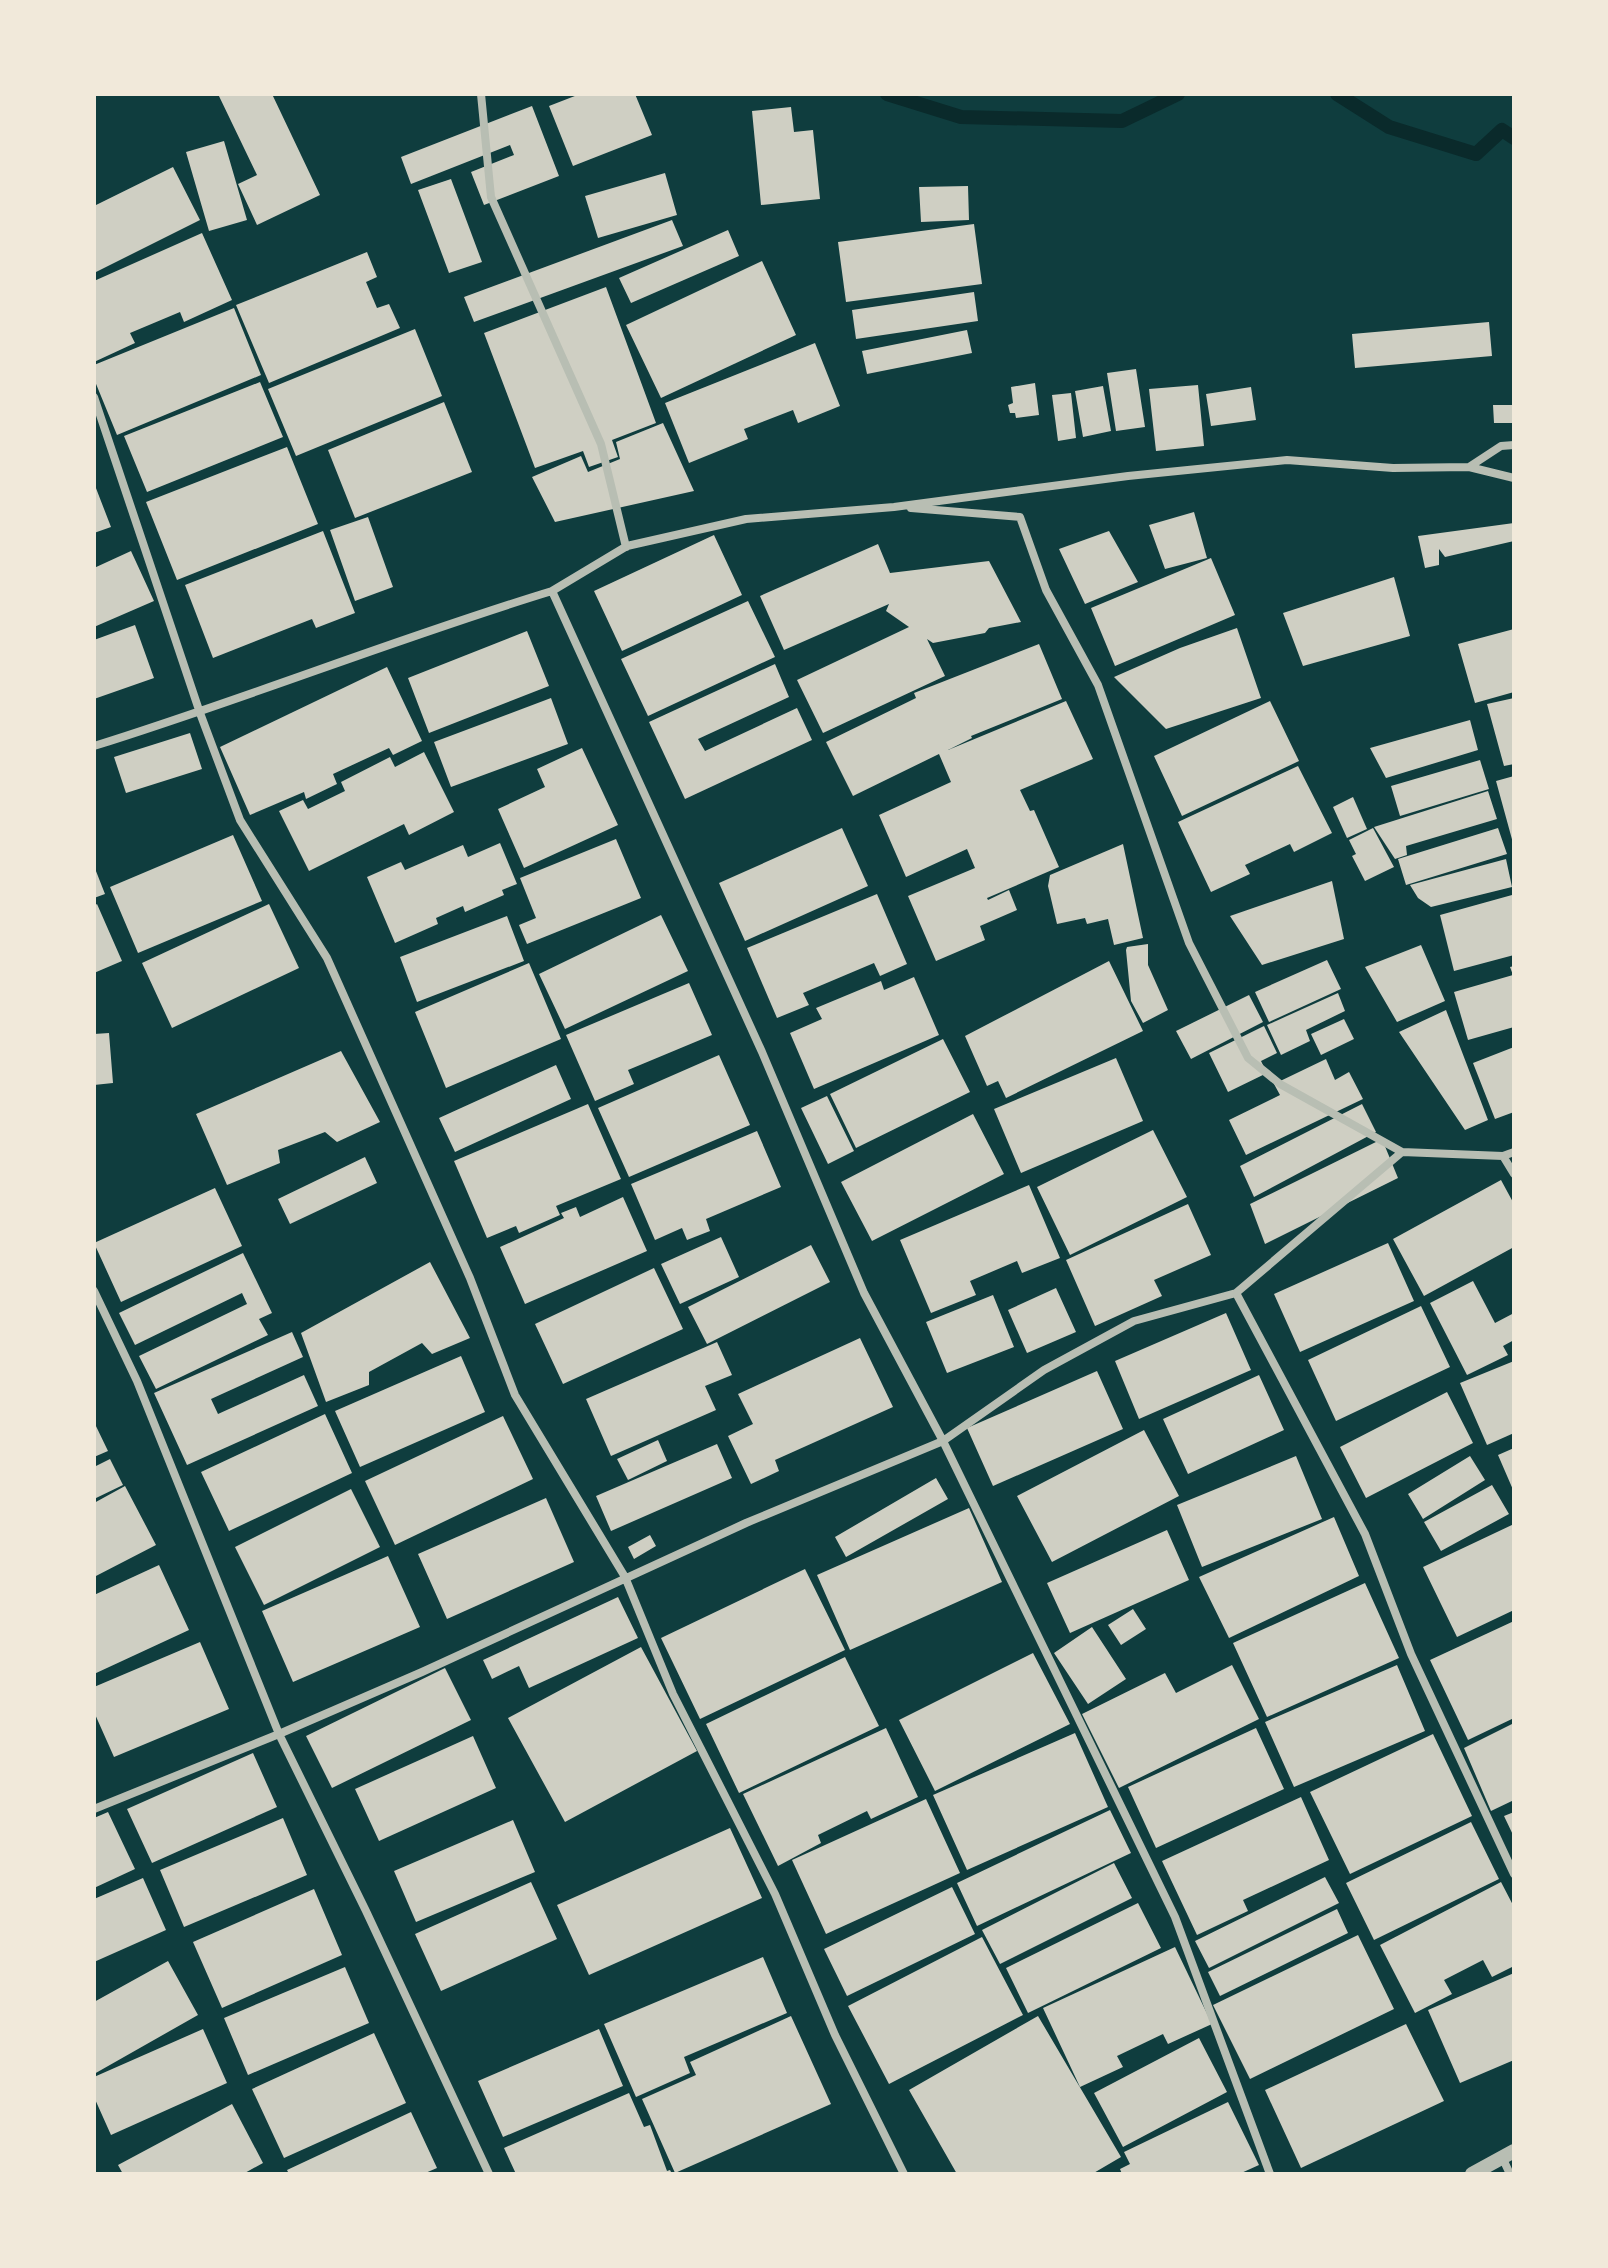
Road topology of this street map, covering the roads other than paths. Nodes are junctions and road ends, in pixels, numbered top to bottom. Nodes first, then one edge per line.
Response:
1 (481, 94) edge
2 (94, 397) edge
3 (1514, 445) edge
4 (1469, 467) junction
5 (1514, 478) edge
6 (894, 507) junction
7 (626, 547) junction
8 (552, 591) junction
9 (200, 713) junction
10 (94, 746) edge
11 (1402, 1152) junction
12 (1514, 1152) edge
13 (1503, 1156) junction
14 (1514, 1174) edge
15 (94, 1291) edge
16 (1236, 1293) junction
17 (943, 1441) junction
18 (625, 1577) junction
19 (279, 1734) junction
20 (94, 1809) edge
21 (1514, 1874) edge
22 (1508, 2154) edge
23 (489, 2174) edge
24 (904, 2174) edge
25 (1270, 2174) edge
26 (1472, 2174) edge
27 (1510, 2174) edge

1 - 7 street
2 - 9 street
3 - 4 street
4 - 5 street
4 - 6 street
6 - 7 street
6 - 11 street
7 - 8 street
8 - 9 street
8 - 17 street
9 - 10 street
9 - 18 street
11 - 13 street
11 - 16 street
12 - 13 street
13 - 14 street
15 - 19 street
16 - 17 street
16 - 21 street
17 - 18 street
17 - 25 street
18 - 19 street
18 - 24 street
19 - 20 street
19 - 23 street
22 - 26 street
22 - 27 street

